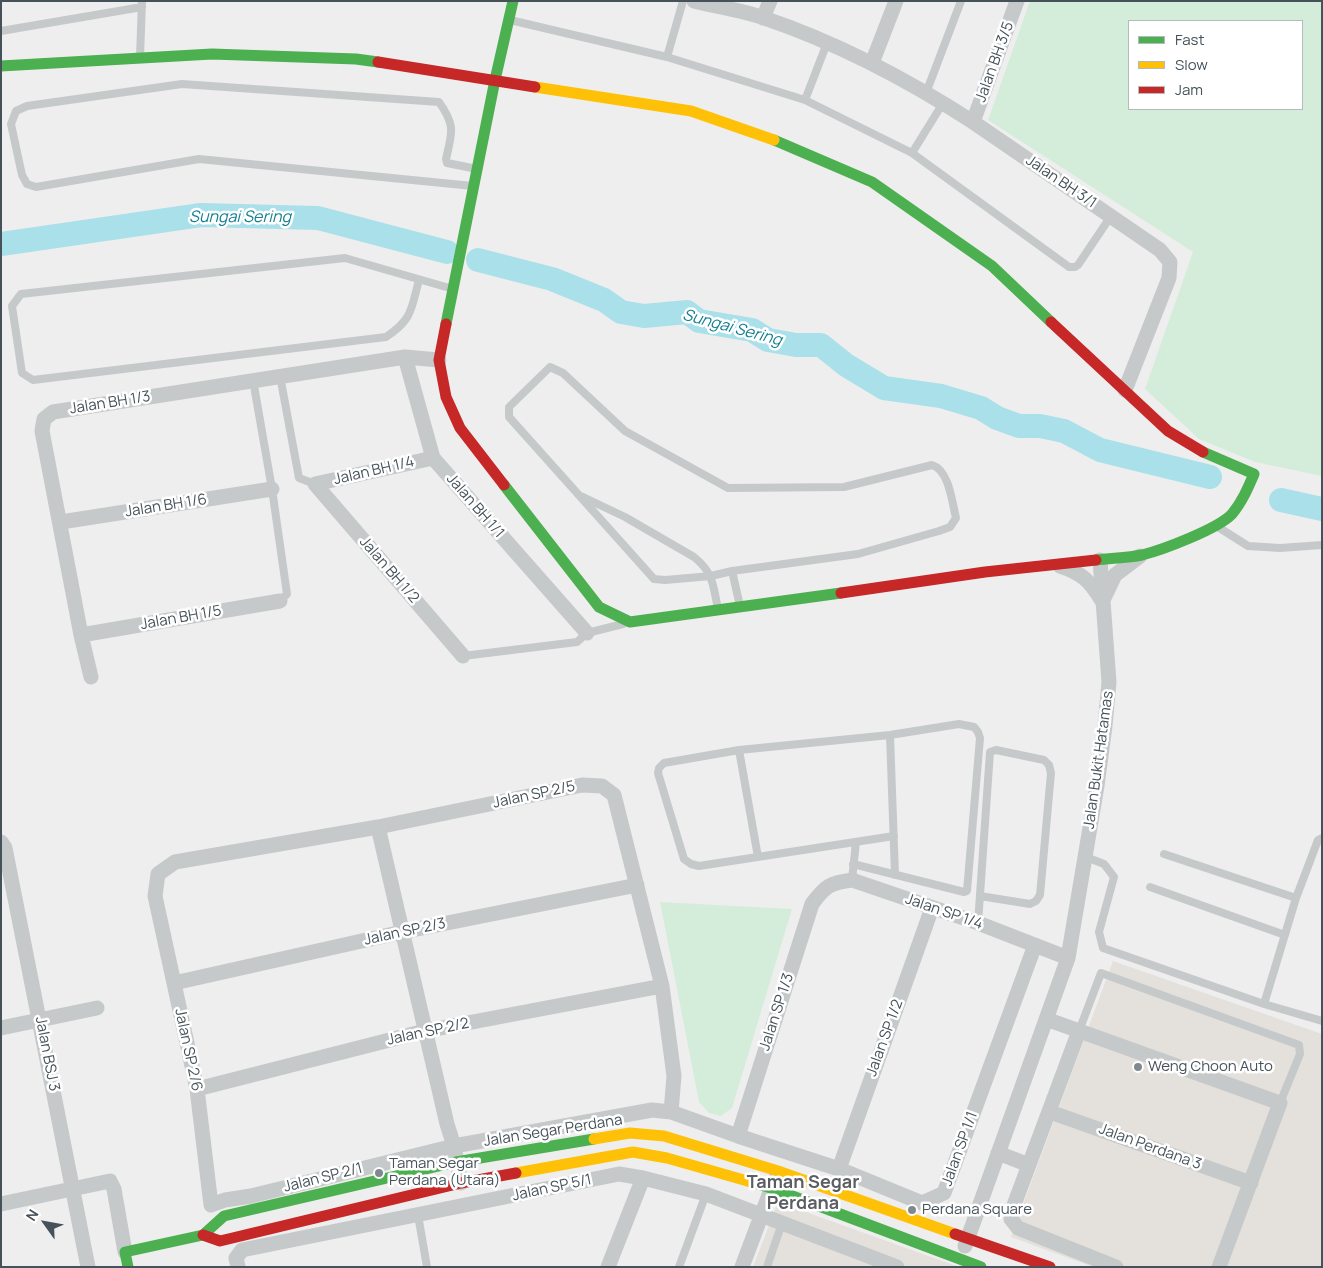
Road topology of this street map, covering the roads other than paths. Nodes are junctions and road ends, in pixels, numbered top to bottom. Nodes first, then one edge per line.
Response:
1 (514, 1) edge
2 (683, 1) edge
3 (694, 1) edge
4 (770, 1) edge
5 (896, 1) edge
6 (961, 1) edge
7 (1017, 1) edge
8 (142, 4) edge
9 (763, 18) junction
10 (509, 20) junction
11 (1, 31) edge
12 (827, 43) junction
13 (667, 57) junction
14 (140, 58) junction
15 (872, 63) junction
16 (1, 66) edge
17 (494, 80) junction
18 (926, 93) junction
19 (805, 100) junction
20 (943, 102) junction
21 (973, 122) junction
22 (912, 153) junction
23 (478, 169) junction
24 (475, 186) junction
25 (1111, 216) junction
26 (419, 280) junction
27 (452, 289) junction
28 (405, 357) junction
29 (439, 360) junction
30 (280, 376) junction
31 (253, 380) junction
32 (1125, 390) junction
33 (433, 458) junction
34 (315, 484) junction
35 (272, 489) junction
36 (581, 496) junction
37 (61, 522) junction
38 (1216, 526) junction
39 (1322, 545) edge
40 (1141, 555) junction
41 (1100, 560) junction
42 (1052, 564) junction
43 (732, 571) junction
44 (711, 576) junction
45 (280, 601) joint
46 (1103, 602) junction
47 (740, 608) junction
48 (718, 611) junction
49 (630, 622) junction
50 (587, 633) junction
51 (81, 635) junction
52 (463, 656) joint
53 (91, 677) dead end
54 (890, 735) junction
55 (739, 750) junction
56 (378, 827) junction
57 (894, 836) junction
58 (1322, 838) edge
59 (1, 842) edge
60 (856, 842) junction
61 (1164, 854) dead end
62 (758, 857) junction
63 (1086, 857) junction
64 (853, 864) junction
65 (895, 875) junction
66 (852, 880) junction
67 (637, 885) junction
68 (1150, 887) dead end
69 (155, 896) joint
70 (980, 896) junction
71 (1296, 898) junction
72 (932, 908) junction
73 (978, 923) junction
74 (402, 932) junction
75 (1284, 936) junction
76 (1035, 945) junction
77 (1068, 958) junction
78 (174, 982) junction
79 (662, 986) junction
80 (1264, 1004) junction
81 (97, 1008) dead end
82 (1046, 1019) junction
83 (40, 1020) junction
84 (1322, 1021) edge
85 (1, 1028) edge
86 (425, 1031) junction
87 (1079, 1031) junction
88 (197, 1089) junction
89 (1280, 1103) junction
90 (671, 1112) junction
91 (1050, 1112) junction
92 (738, 1136) junction
93 (454, 1146) junction
94 (998, 1153) junction
95 (456, 1162) junction
96 (1029, 1165) junction
97 (838, 1169) junction
98 (778, 1171) junction
99 (643, 1178) junction
100 (461, 1183) junction
101 (1250, 1183) junction
102 (772, 1188) junction
103 (73, 1189) junction
104 (706, 1194) junction
105 (1, 1204) edge
106 (211, 1205) joint
107 (418, 1215) junction
108 (758, 1221) junction
109 (782, 1223) junction
110 (203, 1234) junction
111 (968, 1237) junction
112 (125, 1252) junction
113 (961, 1260) junction
114 (88, 1267) edge
115 (128, 1267) edge
116 (238, 1267) edge
117 (427, 1267) edge
118 (608, 1267) edge
119 (679, 1267) edge
120 (742, 1267) edge
121 (766, 1267) edge
122 (897, 1267) edge
123 (981, 1267) edge
124 (1050, 1267) edge
125 (1116, 1267) edge
126 (1219, 1267) edge

1 - 10 street
2 - 13 lane
3 - 9 street, Jalan BH 3/1
4 - 9 street
5 - 15 street
6 - 18 lane
7 - 21 street, Jalan BH 3/5
8 - 11 lane
8 - 14 lane
9 - 12 street, Jalan BH 3/1
10 - 13 lane
10 - 17 street
12 - 15 street, Jalan BH 3/1
12 - 19 lane
13 - 19 lane
14 - 16 street
14 - 17 street
15 - 18 street, Jalan BH 3/1
17 - 23 street
17 - 32 street
18 - 20 street, Jalan BH 3/1
19 - 22 lane
20 - 21 street, Jalan BH 3/1
20 - 22 lane
21 - 25 street, Jalan BH 3/1
22 - 25 lane
23 - 24 street
23 - 24 lane
24 - 27 street
25 - 32 street, Jalan BH 3/1
26 - 26 lane
26 - 27 lane
27 - 29 street
28 - 29 street, Jalan BH 1/3
28 - 30 street, Jalan BH 1/3
28 - 33 street, Jalan BH 1/1
29 - 49 street
30 - 31 street, Jalan BH 1/3
30 - 34 lane
31 - 35 lane
31 - 37 street, Jalan BH 1/3
32 - 38 street
33 - 34 street, Jalan BH 1/4
33 - 50 street, Jalan BH 1/1
34 - 52 street, Jalan BH 1/2
35 - 37 street, Jalan BH 1/6
35 - 45 lane
36 - 43 lane
36 - 44 lane
36 - 44 lane
37 - 51 street, Jalan BH 1/3
38 - 39 lane
38 - 40 street
40 - 41 street
40 - 46 street
41 - 42 street
41 - 46 street, Jalan Bukit Hatamas
42 - 46 street
42 - 47 street
43 - 44 lane
43 - 47 lane
44 - 48 lane
45 - 51 street, Jalan BH 1/5
46 - 63 street, Jalan Bukit Hatamas
47 - 48 street
48 - 49 street
49 - 50 lane
50 - 52 lane
51 - 53 street, Jalan BH 1/3
54 - 55 lane
54 - 57 lane
54 - 65 lane
55 - 62 lane
55 - 62 lane
56 - 67 street, Jalan SP 2/5
56 - 69 street, Jalan SP 2/5
56 - 74 street
57 - 60 lane
57 - 65 lane
58 - 71 lane
59 - 83 street, Jalan BSJ 3
60 - 62 lane
60 - 64 lane
61 - 71 lane
63 - 77 street, Jalan Bukit Hatamas
63 - 80 lane
64 - 65 lane
64 - 66 lane
66 - 72 street, Jalan SP 1/4
66 - 92 street, Jalan SP 1/3
67 - 74 street, Jalan SP 2/3
67 - 79 street, Jalan SP 2/5
68 - 75 lane
69 - 78 street, Jalan SP 2/6
70 - 70 lane
70 - 73 lane
71 - 75 lane
72 - 73 street, Jalan SP 1/4
72 - 97 street, Jalan SP 1/2
73 - 76 street, Jalan SP 1/4
74 - 78 street, Jalan SP 2/3
74 - 86 street
75 - 80 lane
76 - 77 street, Jalan SP 1/4
76 - 97 street, Jalan SP 1/1
77 - 82 street
78 - 88 street, Jalan SP 2/6
79 - 86 street, Jalan SP 2/2
79 - 90 street, Jalan SP 2/5
80 - 84 lane
81 - 83 street
82 - 87 street
82 - 94 street
83 - 85 street
83 - 103 street, Jalan BSJ 3
86 - 88 street, Jalan SP 2/2
86 - 93 street
87 - 89 street
87 - 89 lane
87 - 91 street
88 - 106 street, Jalan SP 2/6
89 - 101 street
90 - 92 street, Jalan SP 1/1
90 - 93 street, Jalan SP 2/1
91 - 96 street
91 - 101 street, Jalan Perdana 3
92 - 97 street, Jalan SP 1/1
93 - 95 street
93 - 106 street, Jalan SP 2/1
94 - 96 street
94 - 111 street
95 - 98 street, Jalan Segar Perdana
95 - 100 street
95 - 110 street, Jalan Segar Perdana
96 - 125 street
98 - 102 street
98 - 111 street, Jalan Segar Perdana
99 - 104 street, Jalan SP 5/1
99 - 107 street, Jalan SP 5/1
99 - 118 street
100 - 102 street, Jalan Segar Perdana
100 - 110 street, Jalan Segar Perdana
101 - 126 street
102 - 108 street
102 - 113 street, Jalan Segar Perdana
103 - 105 street
103 - 112 street
103 - 114 street, Jalan BSJ 3
104 - 108 street, Jalan SP 5/1
104 - 119 lane
107 - 116 street, Jalan SP 5/1
107 - 117 lane
108 - 109 street, Jalan SP 5/1
108 - 120 street
109 - 121 lane
109 - 122 street, Jalan SP 5/1
110 - 112 street, Jalan Segar Perdana
111 - 113 street
111 - 124 street, Jalan Segar Perdana
112 - 115 street
113 - 123 street, Jalan Segar Perdana

